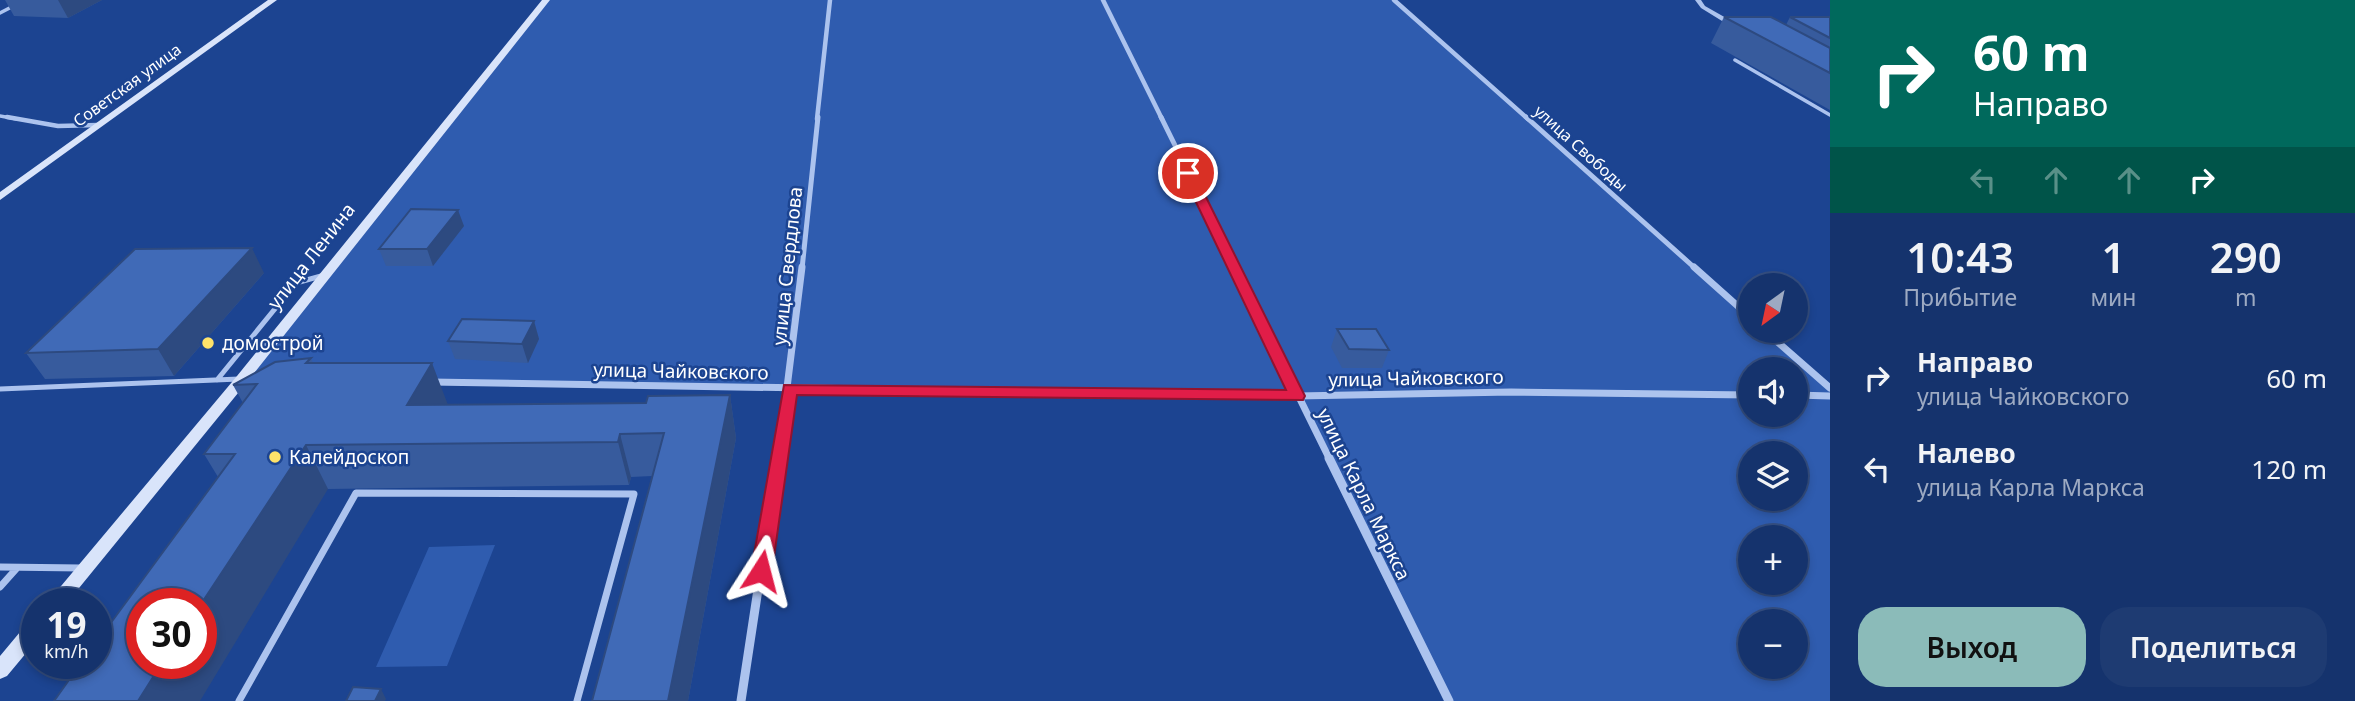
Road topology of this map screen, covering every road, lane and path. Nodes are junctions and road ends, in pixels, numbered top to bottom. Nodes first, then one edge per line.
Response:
1 (25, 0) edge
2 (273, 0) edge
3 (546, 0) edge
4 (830, 0) edge
5 (1103, 0) edge
6 (1394, 0) edge
7 (1698, 0) edge
8 (0, 13) edge
9 (1749, 33) edge
10 (1735, 60) dead end
11 (1830, 115) edge
12 (0, 116) edge
13 (98, 125) junction
14 (0, 197) edge
15 (324, 275) junction
16 (1738, 306) edge
17 (1779, 343) edge
18 (249, 379) junction
19 (217, 380) junction
20 (420, 382) edge
21 (1830, 388) edge
22 (0, 389) edge
23 (789, 389) junction
24 (1738, 395) edge
25 (1297, 396) junction
26 (1808, 396) edge
27 (1830, 396) edge
28 (0, 567) edge
29 (17, 568) junction
30 (84, 568) junction
31 (0, 587) edge
32 (68, 588) edge
33 (21, 645) edge
34 (0, 670) edge
35 (239, 701) edge
36 (577, 701) edge
37 (741, 701) edge
38 (1449, 701) edge

1 - 8 lane
2 - 13 main road, Советская улица
3 - 15 main road, улица Ленина
4 - 23 street, улица Свердлова
5 - 25 street, улица Карла Маркса
6 - 16 street, улица Свободы
7 - 9 street
10 - 11 lane
12 - 13 lane
13 - 14 main road, Советская улица
15 - 18 main road, улица Ленина
15 - 19 lane
17 - 21 street
18 - 19 lane
18 - 30 main road, улица Ленина
19 - 22 lane
20 - 23 street, улица Чайковского
23 - 25 street, улица Чайковского
23 - 37 street, улица Свердлова
24 - 25 street, улица Чайковского
25 - 38 street, улица Карла Маркса
26 - 27 street
28 - 29 lane
29 - 30 lane
29 - 31 lane
30 - 32 main road, улица Ленина
33 - 34 main road
35 - 36 lane

